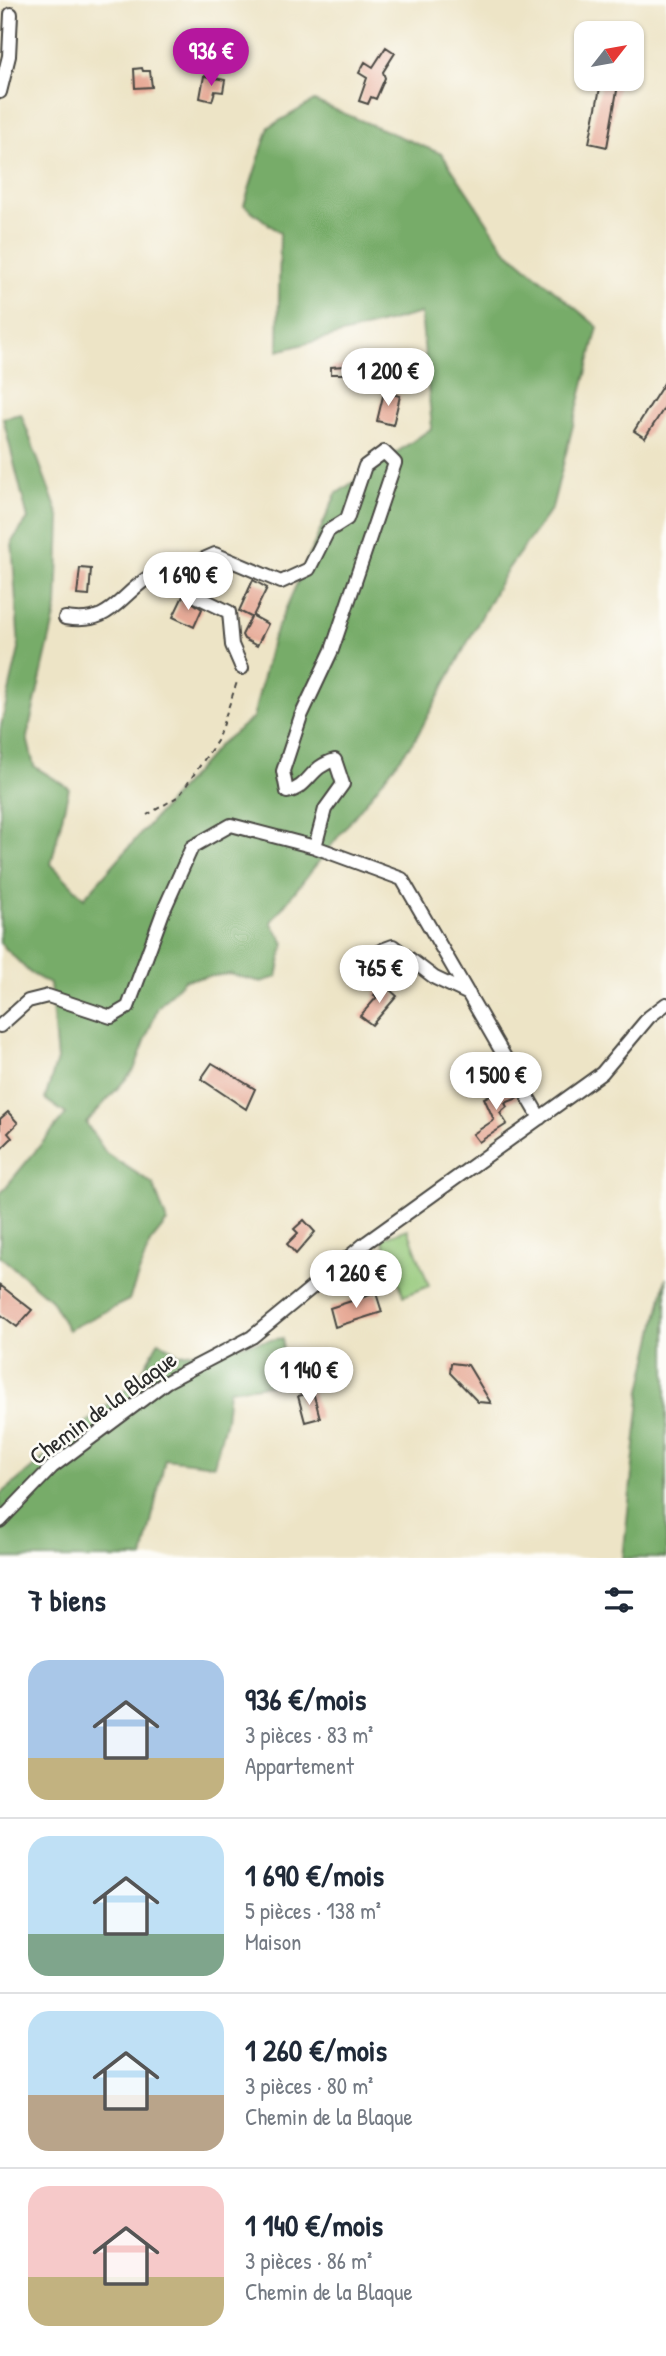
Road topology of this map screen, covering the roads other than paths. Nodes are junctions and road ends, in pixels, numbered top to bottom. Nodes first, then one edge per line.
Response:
1 (11, 14) dead end
2 (0, 93) edge
3 (186, 585) junction
4 (65, 618) dead end
5 (242, 668) road end
6 (315, 847) junction
7 (364, 972) dead end
8 (470, 994) junction
9 (666, 1004) edge
10 (0, 1026) edge
11 (540, 1118) junction
12 (0, 1521) edge

1 - 2 street
3 - 4 street
3 - 5 street
3 - 6 street
6 - 8 street
6 - 10 street
7 - 8 street
8 - 11 street
9 - 11 street, Chemin de la Blaque
11 - 12 street, Chemin de la Blaque

